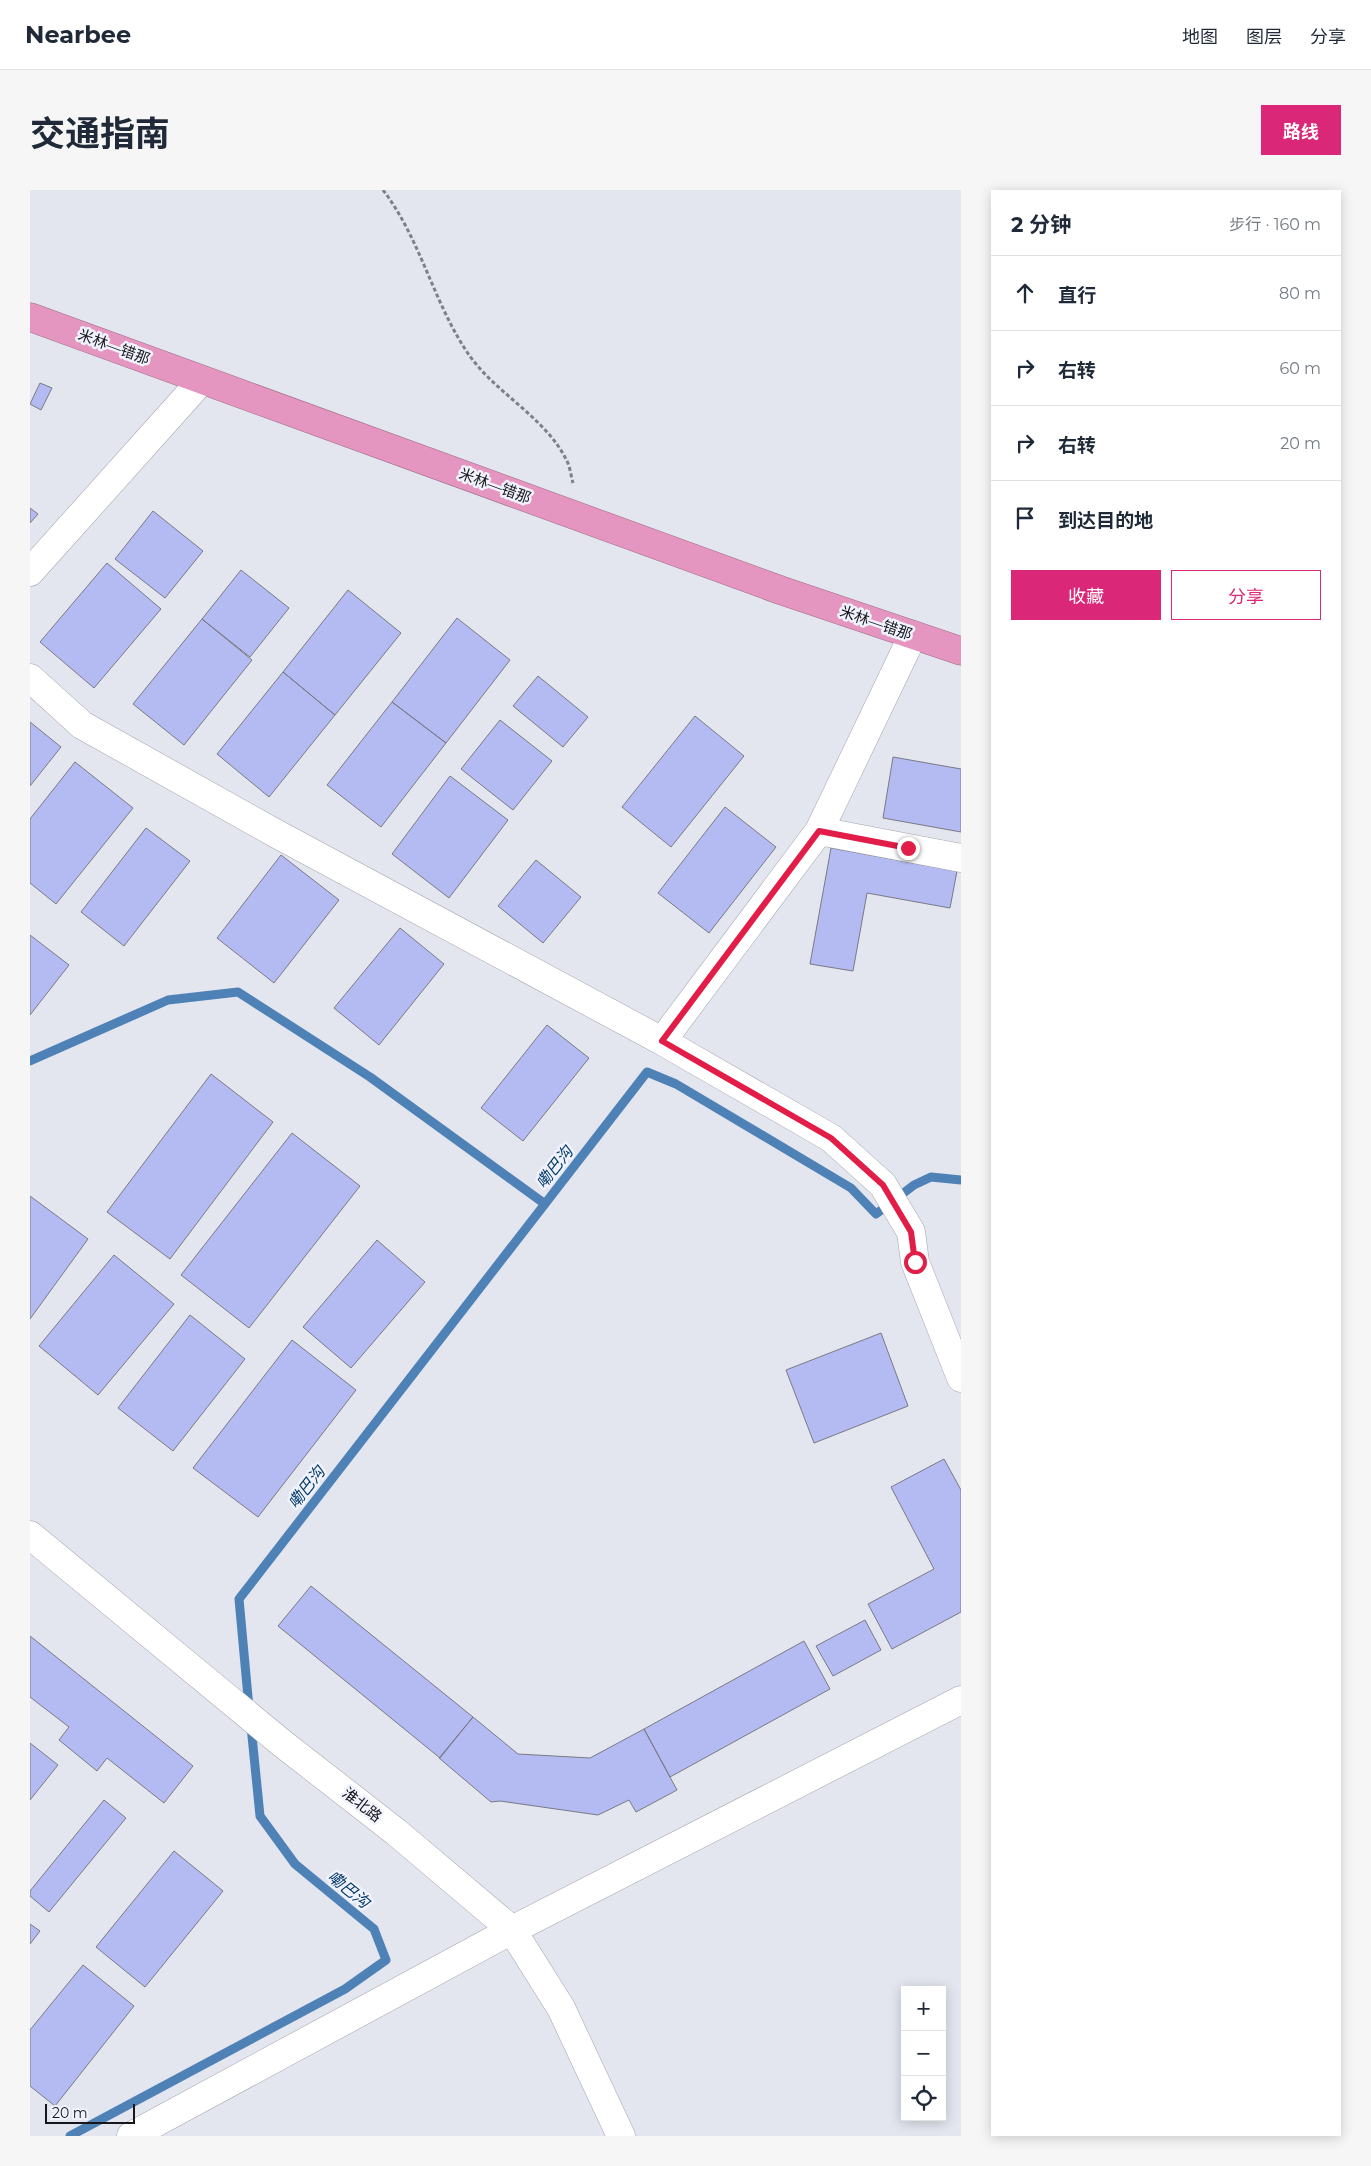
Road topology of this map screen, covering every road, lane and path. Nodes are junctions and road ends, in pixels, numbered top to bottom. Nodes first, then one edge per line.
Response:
1 (382, 190) edge
2 (30, 316) edge
3 (202, 380) junction
4 (569, 513) junction
5 (30, 572) edge
6 (913, 635) junction
7 (961, 651) edge
8 (30, 678) edge
9 (819, 831) junction
10 (961, 858) edge
11 (662, 1041) junction
12 (961, 1378) edge
13 (30, 1534) edge
14 (961, 1700) edge
15 (512, 1930) junction
16 (131, 2136) edge
17 (621, 2136) edge

1 - 4 path
2 - 3 highway, 米林—错那
3 - 4 highway, 米林—错那
3 - 5 street
4 - 6 highway, 米林—错那
6 - 7 highway, 米林—错那
6 - 9 street
8 - 11 street
9 - 10 street
9 - 11 street
11 - 12 street
13 - 15 street, 淮北路
14 - 15 street
15 - 16 street
15 - 17 street, 淮北路

